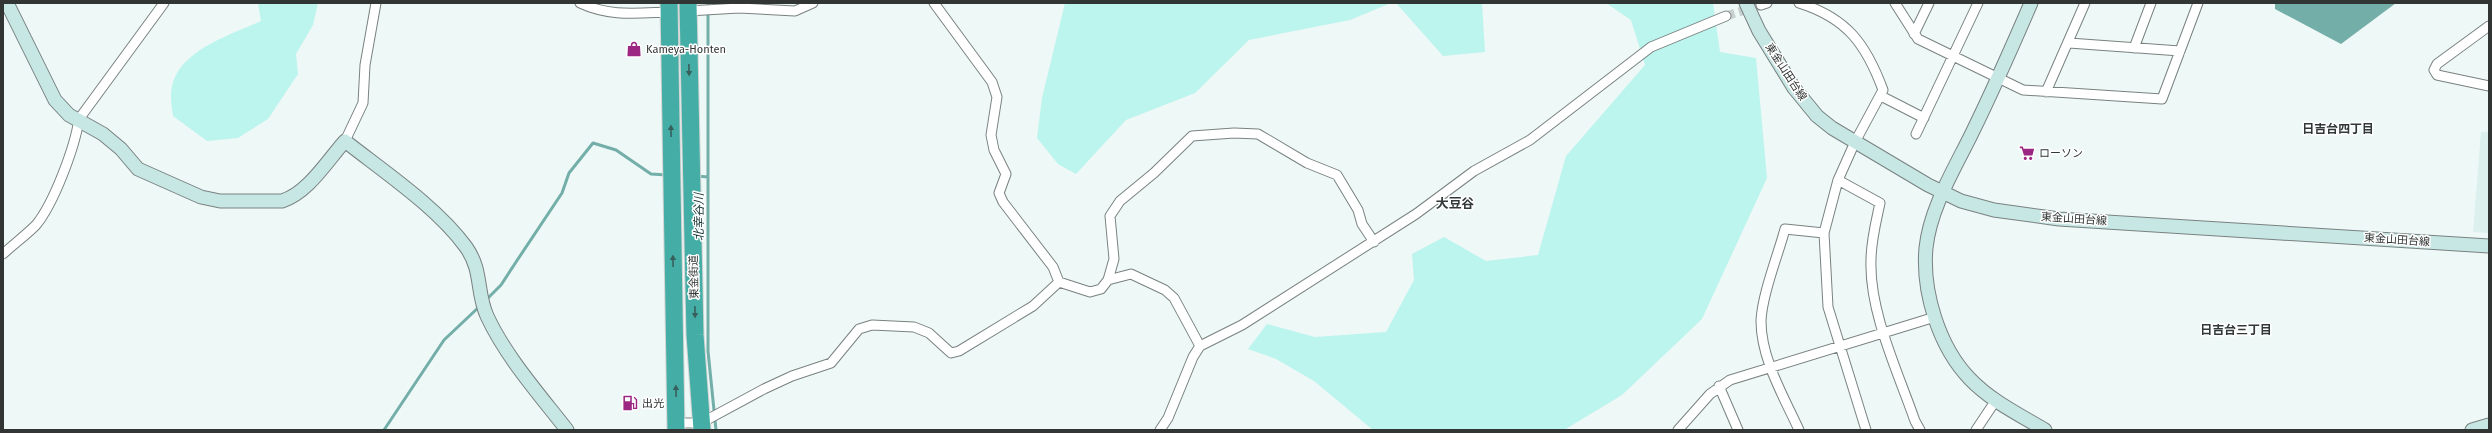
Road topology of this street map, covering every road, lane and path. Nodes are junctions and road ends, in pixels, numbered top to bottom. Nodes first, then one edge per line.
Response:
1 (7, 3) edge
2 (164, 3) edge
3 (376, 3) edge
4 (580, 3) edge
5 (813, 3) edge
6 (934, 3) edge
7 (1746, 3) edge
8 (1799, 3) edge
9 (1895, 3) edge
10 (1929, 3) edge
11 (1978, 3) edge
12 (2031, 3) edge
13 (2085, 3) edge
14 (2151, 3) edge
15 (2198, 3) edge
16 (688, 7) edge
17 (669, 8) edge
18 (1726, 16) tunnel mouth
19 (2489, 26) edge
20 (1914, 34) junction
21 (2069, 43) junction
22 (2134, 48) junction
23 (2180, 51) junction
24 (1953, 58) junction
25 (1998, 79) junction
26 (2489, 86) edge
27 (2046, 92) junction
28 (1881, 96) junction
29 (1924, 118) junction
30 (79, 119) junction
31 (1916, 134) dead end
32 (345, 141) junction
33 (1855, 142) junction
34 (1838, 180) junction
35 (1944, 193) junction
36 (1824, 233) junction
37 (1374, 242) junction
38 (2489, 246) edge
39 (3, 254) edge
40 (1108, 280) junction
41 (1060, 282) junction
42 (1935, 317) junction
43 (1884, 331) junction
44 (1840, 345) junction
45 (1200, 346) junction
46 (1771, 367) junction
47 (1719, 386) junction
48 (1996, 400) junction
49 (2489, 424) edge
50 (676, 426) edge
51 (701, 427) edge
52 (1680, 429) edge
53 (567, 430) edge
54 (1160, 430) edge
55 (1738, 430) edge
56 (1799, 430) edge
57 (1866, 430) edge
58 (1920, 430) edge
59 (1976, 430) edge
60 (2045, 430) edge
61 (2472, 430) edge

1 - 30 street
2 - 30 street
3 - 32 street
4 - 17 street
5 - 16 street
6 - 41 street
7 - 33 street, 東金山田台線
8 - 28 street
9 - 20 street
10 - 20 street
11 - 24 street
12 - 25 street
13 - 21 street
14 - 22 street
15 - 23 street
16 - 17 highway
16 -> 51 highway, 東金街道
50 -> 17 highway, 東金街道
18 - 37 street
19 - 26 street
20 - 24 street
21 - 22 street
21 - 27 street
22 - 23 street
23 - 27 street
24 - 25 street
24 - 29 street
25 - 27 street
25 - 35 street
28 - 29 street
28 - 33 street
29 - 31 street
30 - 32 street
30 - 39 street
32 - 53 street
33 - 34 street
33 - 35 street, 東金山田台線
34 - 36 street
34 - 43 street
35 - 38 street, 東金山田台線
35 - 42 street
36 - 44 street
36 - 46 street
37 - 40 street
37 - 45 street
40 - 41 street
40 - 45 street
41 - 51 street
42 - 43 street
42 - 48 street
43 - 44 street
43 - 58 street
44 - 46 street
44 - 57 street
45 - 54 street
46 - 47 street
46 - 56 street
47 - 52 street
47 - 55 street
48 - 59 street
48 - 60 street
49 - 61 street
50 - 51 street

